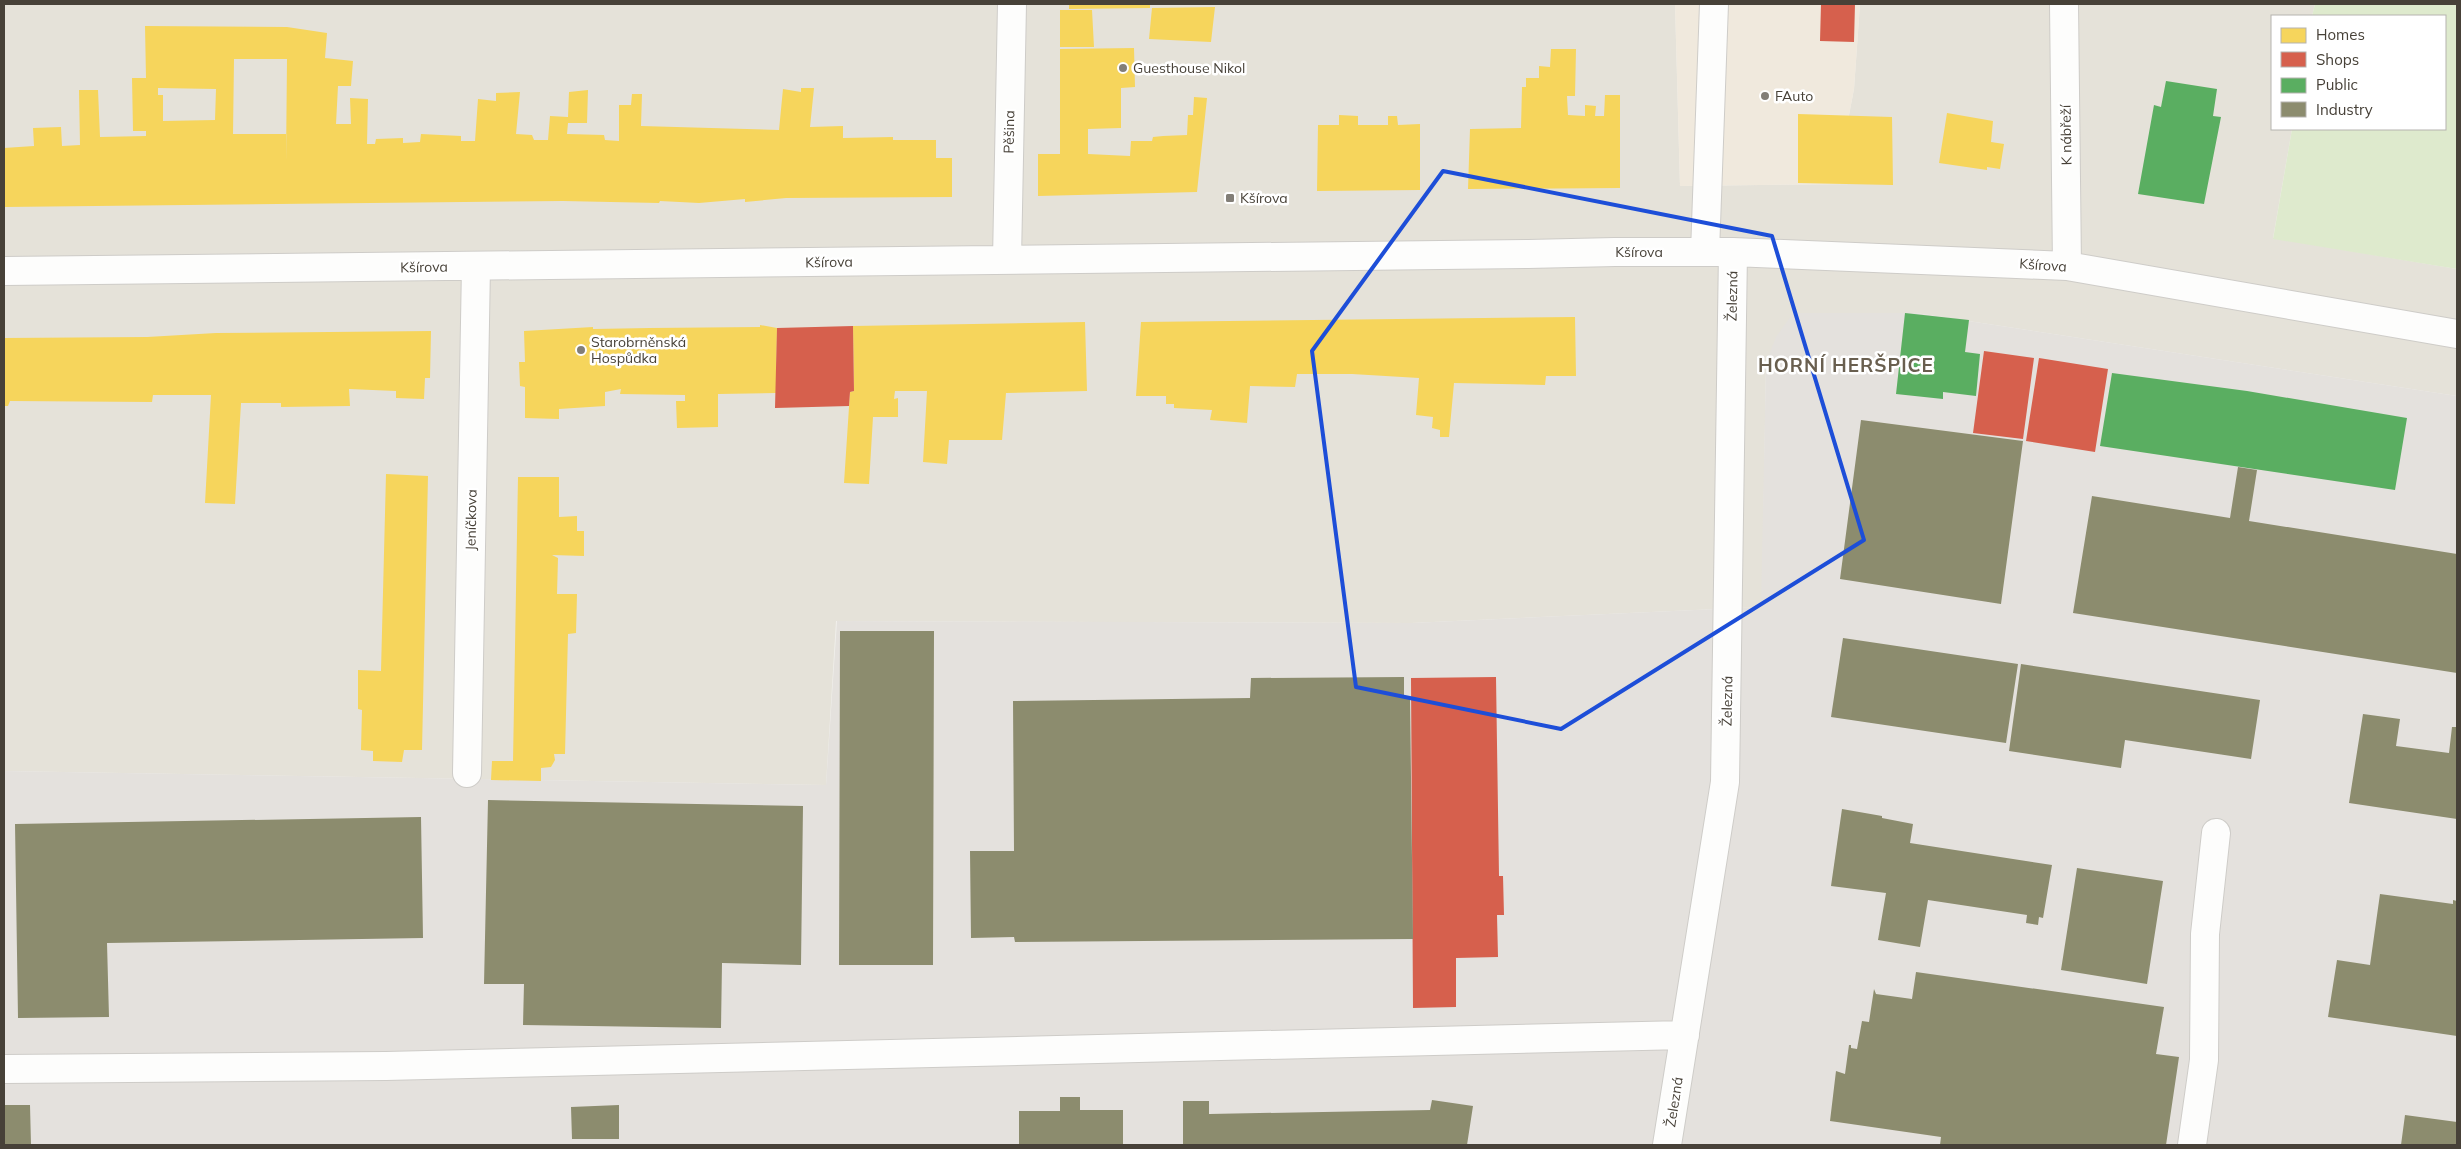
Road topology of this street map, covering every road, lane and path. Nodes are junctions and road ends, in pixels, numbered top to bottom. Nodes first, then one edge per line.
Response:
1 (1012, 4) edge
2 (1714, 4) edge
3 (2064, 4) edge
4 (1705, 252) junction
5 (1733, 252) junction
6 (1007, 260) junction
7 (476, 266) junction
8 (2067, 266) junction
9 (4, 271) edge
10 (2457, 334) edge
11 (467, 773) dead end
12 (2216, 833) dead end
13 (1684, 1035) junction
14 (4, 1069) edge
15 (1667, 1145) edge
16 (2192, 1145) edge

1 - 6 street, Pěšina
2 - 4 street
3 - 8 street, K nábřeží
4 - 5 street, Kšírova
4 - 6 street, Kšírova
5 - 8 street, Kšírova
5 - 13 street, Železná
6 - 7 street, Kšírova
7 - 9 street, Kšírova
7 - 11 street, Jeníčkova
8 - 10 street, Kšírova
12 - 16 street
13 - 14 street
13 - 15 street, Železná

